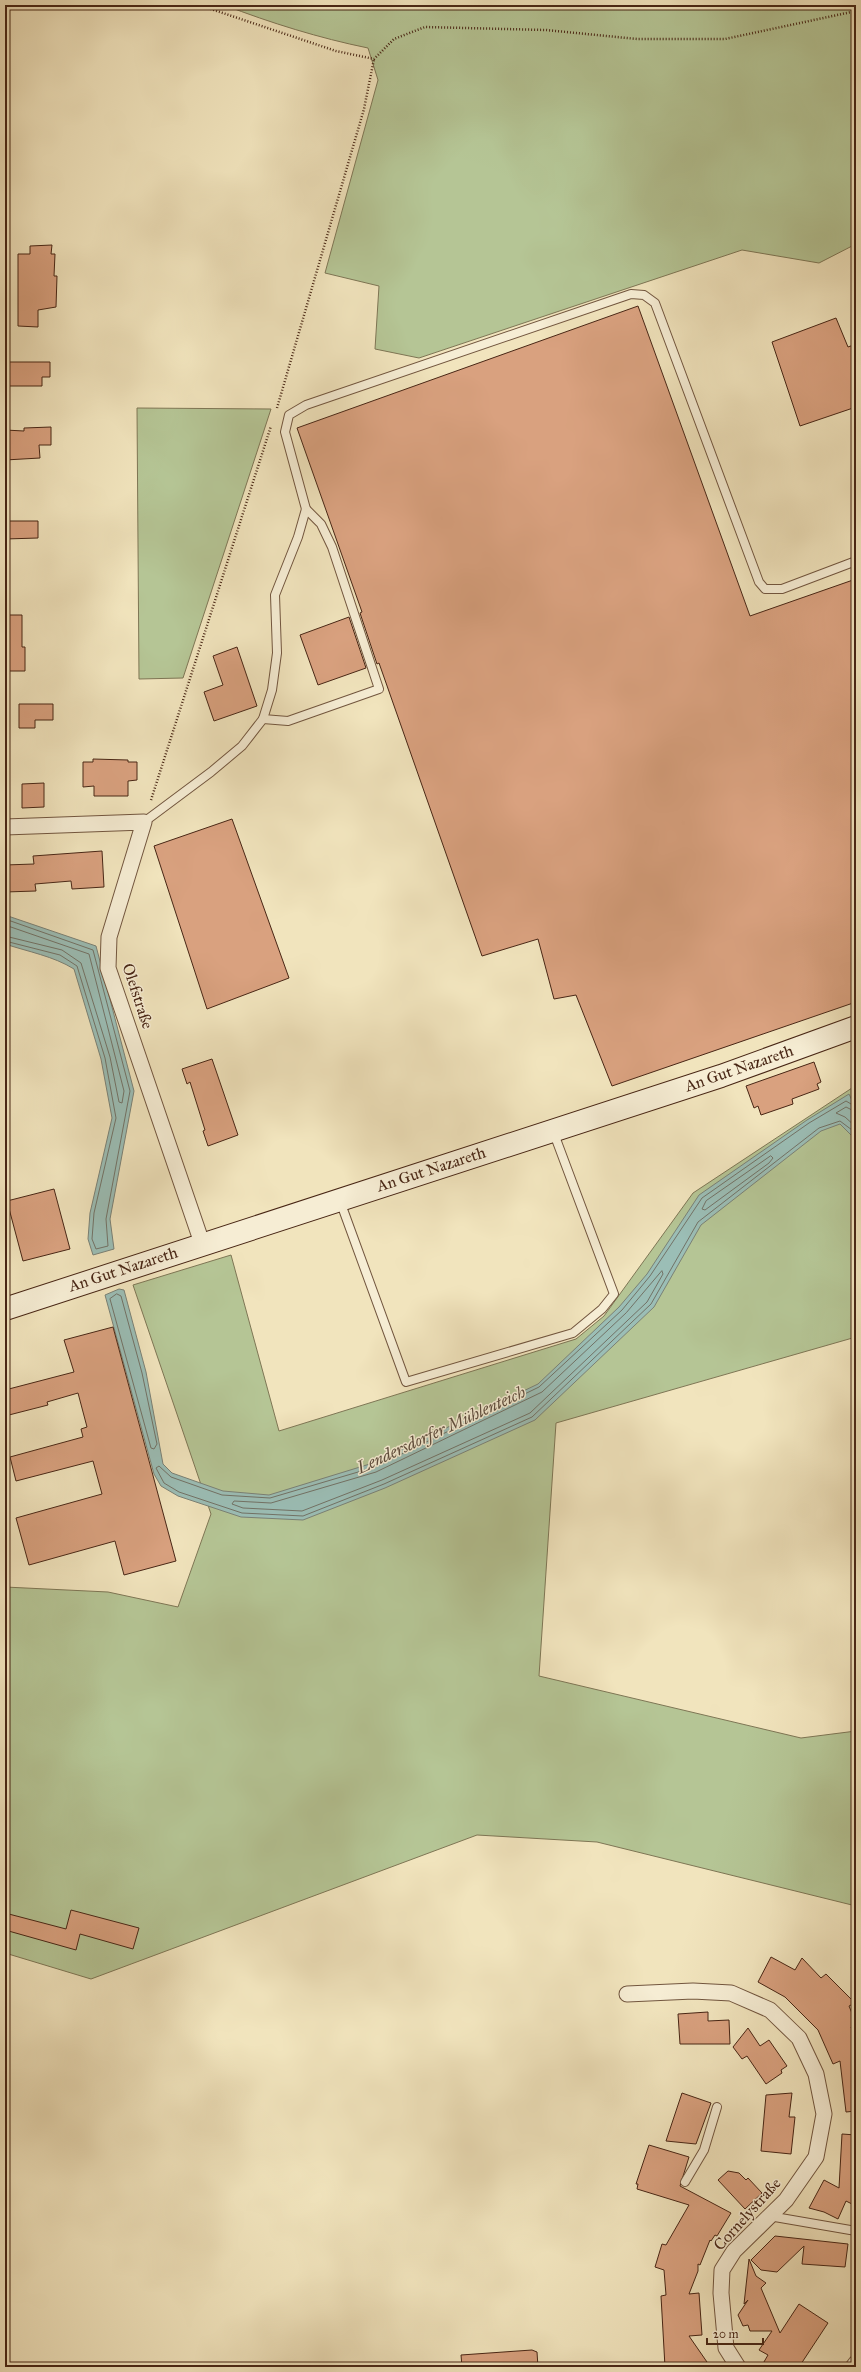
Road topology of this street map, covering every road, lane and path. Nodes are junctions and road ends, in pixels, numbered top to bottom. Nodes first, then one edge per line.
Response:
1 (200, 5) edge
2 (856, 11) edge
3 (374, 59) junction
4 (277, 409) dead end
5 (272, 424) dead end
6 (306, 509) junction
7 (856, 561) edge
8 (263, 719) junction
9 (144, 822) junction
10 (5, 827) edge
11 (856, 1027) edge
12 (553, 1130) junction
13 (339, 1199) junction
14 (202, 1243) junction
15 (5, 1308) edge
16 (628, 1994) dead end
17 (717, 2107) dead end
18 (685, 2182) dead end
19 (769, 2216) junction
20 (856, 2231) edge
21 (856, 2363) edge
22 (738, 2367) edge
23 (853, 2367) edge

1 - 3 path
2 - 3 path
3 - 4 path
5 - 9 path
6 - 7 lane
6 - 8 lane
6 - 8 lane
8 - 9 lane
9 - 10 street
9 - 14 street, Olefstraße
11 - 12 main road, An Gut Nazareth
12 - 13 main road, An Gut Nazareth
12 - 13 lane
13 - 14 main road, An Gut Nazareth
14 - 15 main road, An Gut Nazareth
16 - 19 street, Cornelystraße
17 - 18 lane
19 - 20 lane
19 - 22 street, Cornelystraße
21 - 23 street

